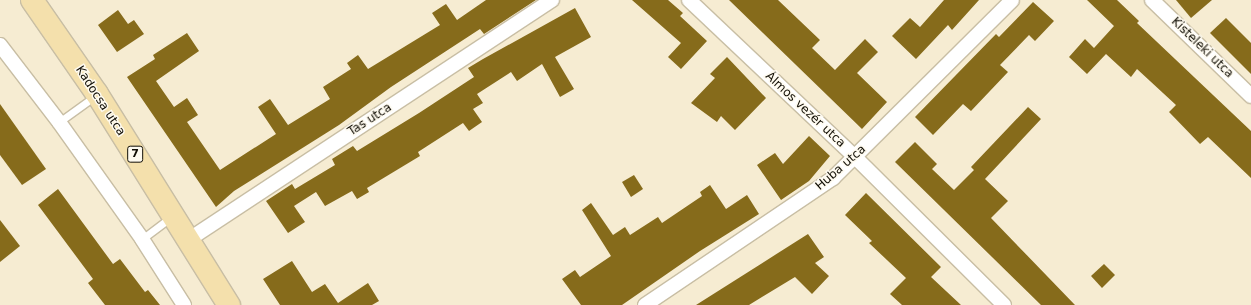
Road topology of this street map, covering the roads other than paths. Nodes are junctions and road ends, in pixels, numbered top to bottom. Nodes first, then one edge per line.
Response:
1 (32, 0) edge
2 (552, 0) edge
3 (689, 0) edge
4 (1012, 0) edge
5 (1152, 0) edge
6 (0, 45) edge
7 (97, 94) junction
8 (1251, 96) edge
9 (59, 122) junction
10 (855, 158) junction
11 (174, 215) junction
12 (142, 239) junction
13 (188, 240) junction
14 (184, 305) edge
15 (229, 305) edge
16 (645, 305) edge
17 (1004, 305) edge

1 - 7 main road, Kadocsa utca / 7
2 - 13 street, Tas utca
3 - 10 street, Álmos vezér utca
4 - 10 street, Huba utca
5 - 8 street, Kisteleki utca
6 - 9 street
7 - 9 lane
7 - 11 main road, Kadocsa utca / 7
9 - 12 street
10 - 16 street, Huba utca
10 - 17 street, Álmos vezér utca
11 - 12 lane
11 - 13 main road, Kadocsa utca / 7
12 - 14 street
13 - 15 main road, Kadocsa utca / 7

